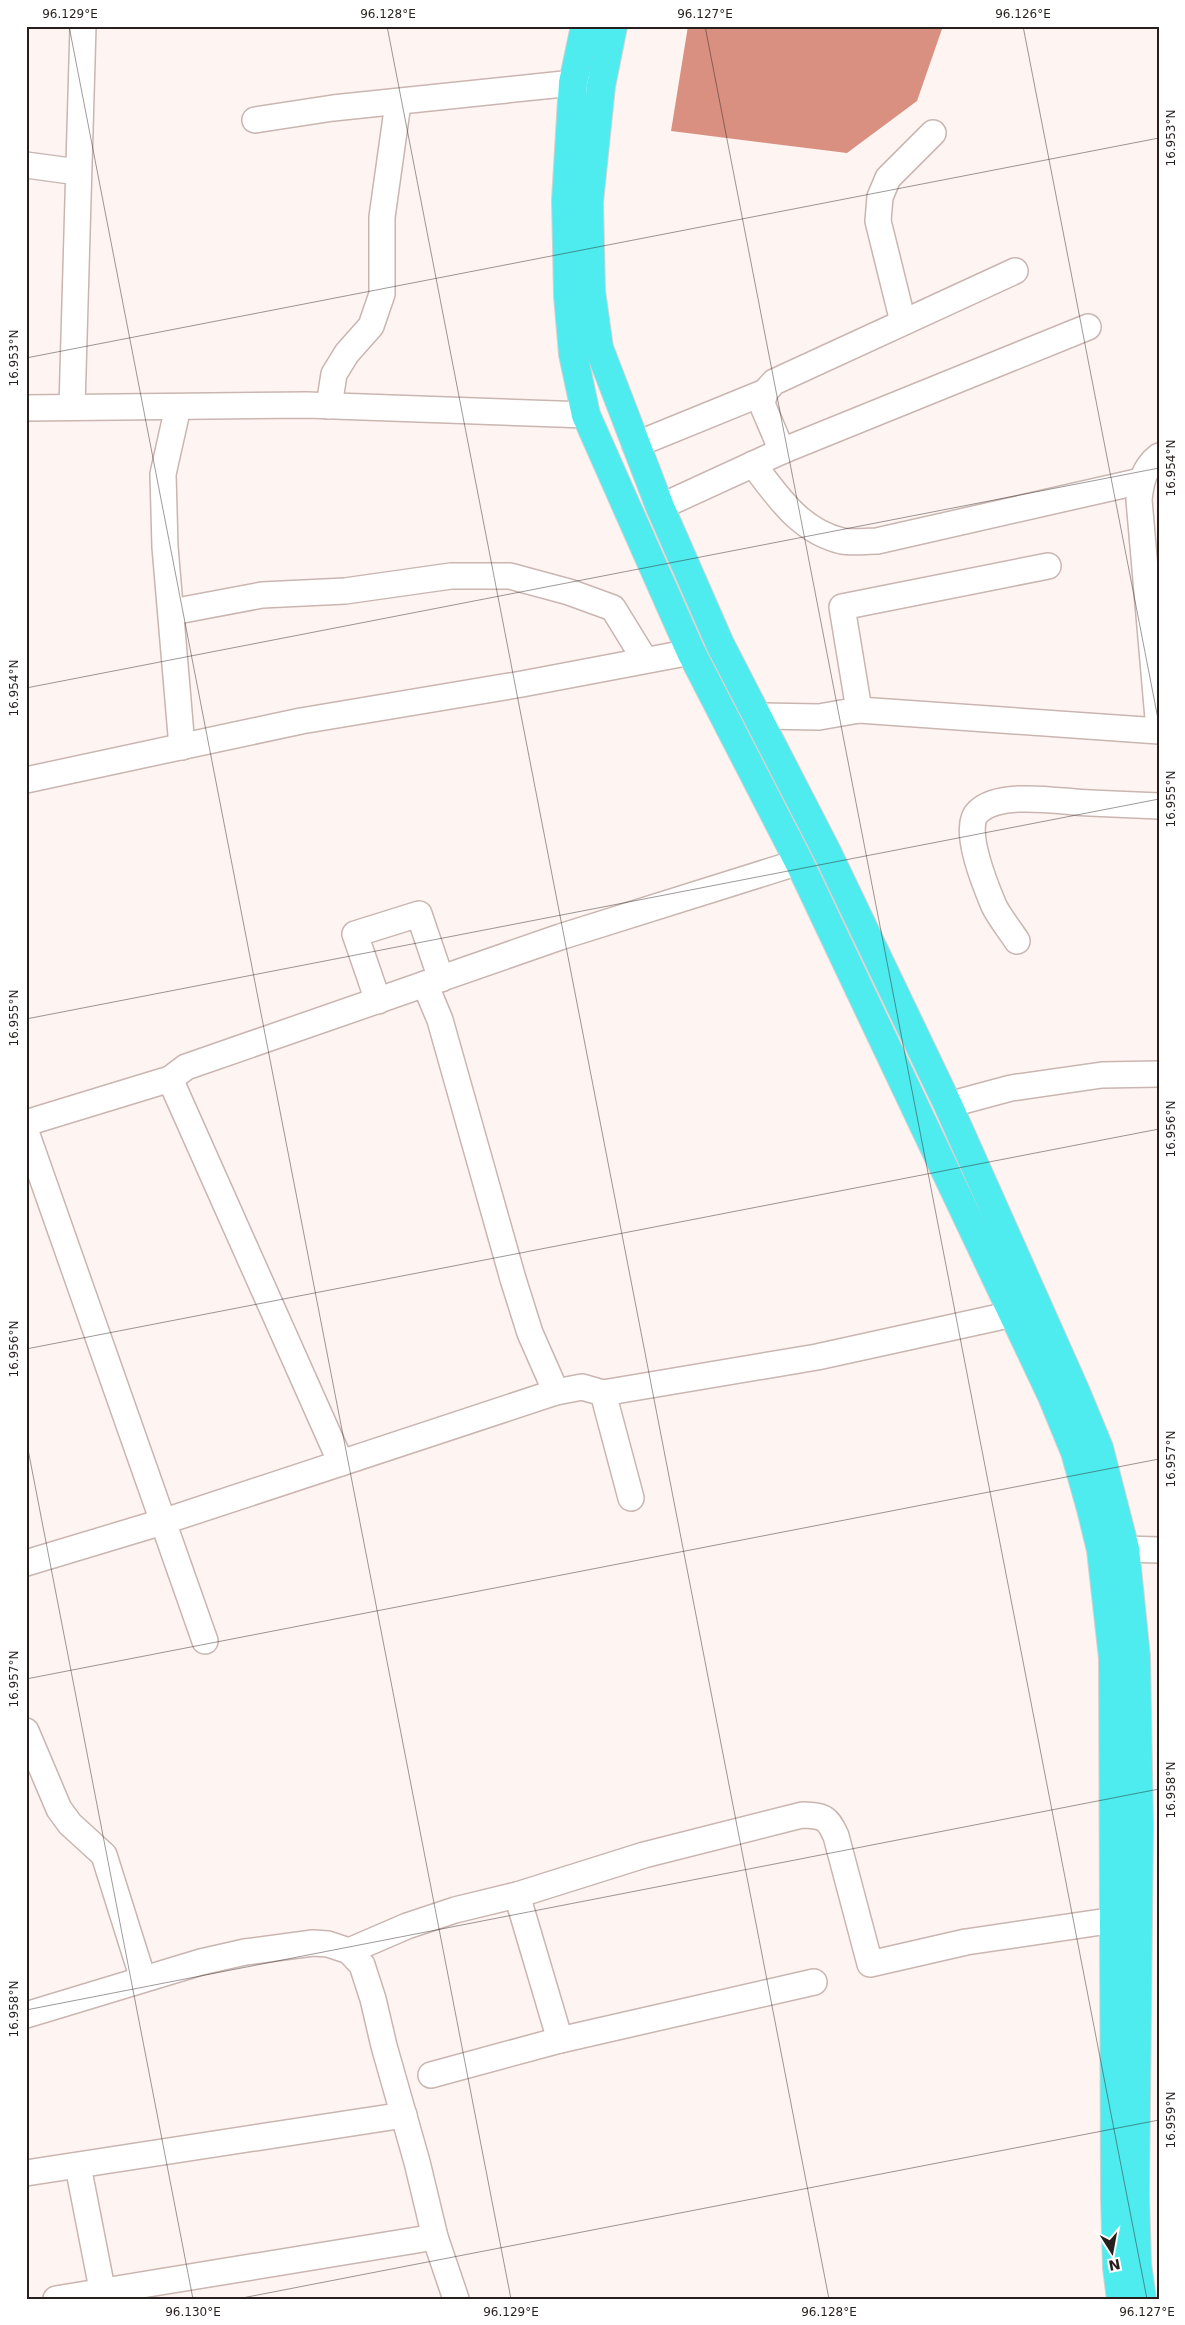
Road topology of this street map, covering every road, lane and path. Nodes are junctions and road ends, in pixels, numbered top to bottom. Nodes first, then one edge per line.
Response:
1 (83, 26) edge
2 (585, 26) edge
3 (613, 26) edge
4 (573, 83) junction
5 (601, 86) junction
6 (398, 103) junction
7 (254, 120) dead end
8 (933, 133) dead end
9 (26, 165) edge
10 (78, 172) junction
11 (1015, 271) dead end
12 (903, 322) junction
13 (1088, 327) dead end
14 (765, 392) junction
15 (329, 406) junction
16 (72, 407) junction
17 (178, 407) junction
18 (26, 408) edge
19 (586, 415) junction
20 (635, 445) junction
21 (782, 451) junction
22 (1159, 456) edge
23 (753, 464) junction
24 (1141, 481) junction
25 (660, 508) junction
26 (1048, 566) dead end
27 (172, 612) junction
28 (691, 652) junction
29 (645, 660) junction
30 (859, 710) junction
31 (758, 716) junction
32 (1159, 730) edge
33 (182, 747) junction
34 (26, 780) edge
35 (1159, 806) edge
36 (799, 862) junction
37 (1017, 941) dead end
38 (433, 982) junction
39 (378, 1000) junction
40 (1159, 1074) edge
41 (170, 1079) junction
42 (948, 1105) junction
43 (26, 1123) edge
44 (26, 1132) edge
45 (1013, 1314) junction
46 (556, 1392) junction
47 (603, 1393) junction
48 (342, 1463) junction
49 (631, 1498) dead end
50 (162, 1522) junction
51 (1125, 1549) junction
52 (1159, 1550) edge
53 (26, 1564) edge
54 (205, 1641) dead end
55 (26, 1731) edge
56 (517, 1895) junction
57 (1115, 1920) junction
58 (350, 1951) junction
59 (143, 1979) junction
60 (814, 1982) dead end
61 (26, 2015) edge
62 (560, 2040) junction
63 (431, 2076) dead end
64 (404, 2115) junction
65 (78, 2166) junction
66 (26, 2173) edge
67 (435, 2237) junction
68 (104, 2295) edge
69 (56, 2299) edge
70 (456, 2299) edge
71 (1121, 2299) edge
72 (1142, 2299) edge

1 - 10 street
2 - 4 highway
3 - 5 highway
4 - 5 street
4 - 6 street
4 - 19 highway
5 - 20 highway
6 - 7 street
6 - 15 street
8 - 12 street
9 - 10 street
10 - 16 street
11 - 12 street
12 - 14 street
13 - 21 street
14 - 20 street
14 - 21 street
15 - 17 street
15 - 19 street
16 - 17 street
16 - 18 street
17 - 27 street
19 - 28 highway
20 - 25 highway
21 - 23 street
22 - 24 street
23 - 24 street
23 - 25 street
24 - 32 street
25 - 31 highway
26 - 30 street
27 - 29 street
27 - 33 street
28 - 29 street
28 - 36 highway
29 - 33 street
30 - 31 street
30 - 32 street
31 - 42 highway
33 - 34 street
35 - 37 street
36 - 38 street
36 - 45 highway
38 - 39 street
38 - 39 street
38 - 46 street
39 - 41 street
40 - 42 street
41 - 43 street
41 - 48 street
42 - 51 highway
44 - 50 street
45 - 47 street
45 - 57 highway
46 - 47 street
46 - 48 street
47 - 49 street
48 - 50 street
50 - 53 street
50 - 54 street
51 - 52 street
51 - 72 highway
55 - 59 street
56 - 57 street
56 - 58 street
56 - 62 street
57 - 71 highway
58 - 59 street
58 - 64 street
59 - 61 street
60 - 62 street
62 - 63 street
64 - 65 street
64 - 67 street
65 - 66 street
65 - 68 street
67 - 68 street
67 - 70 street
68 - 69 street

